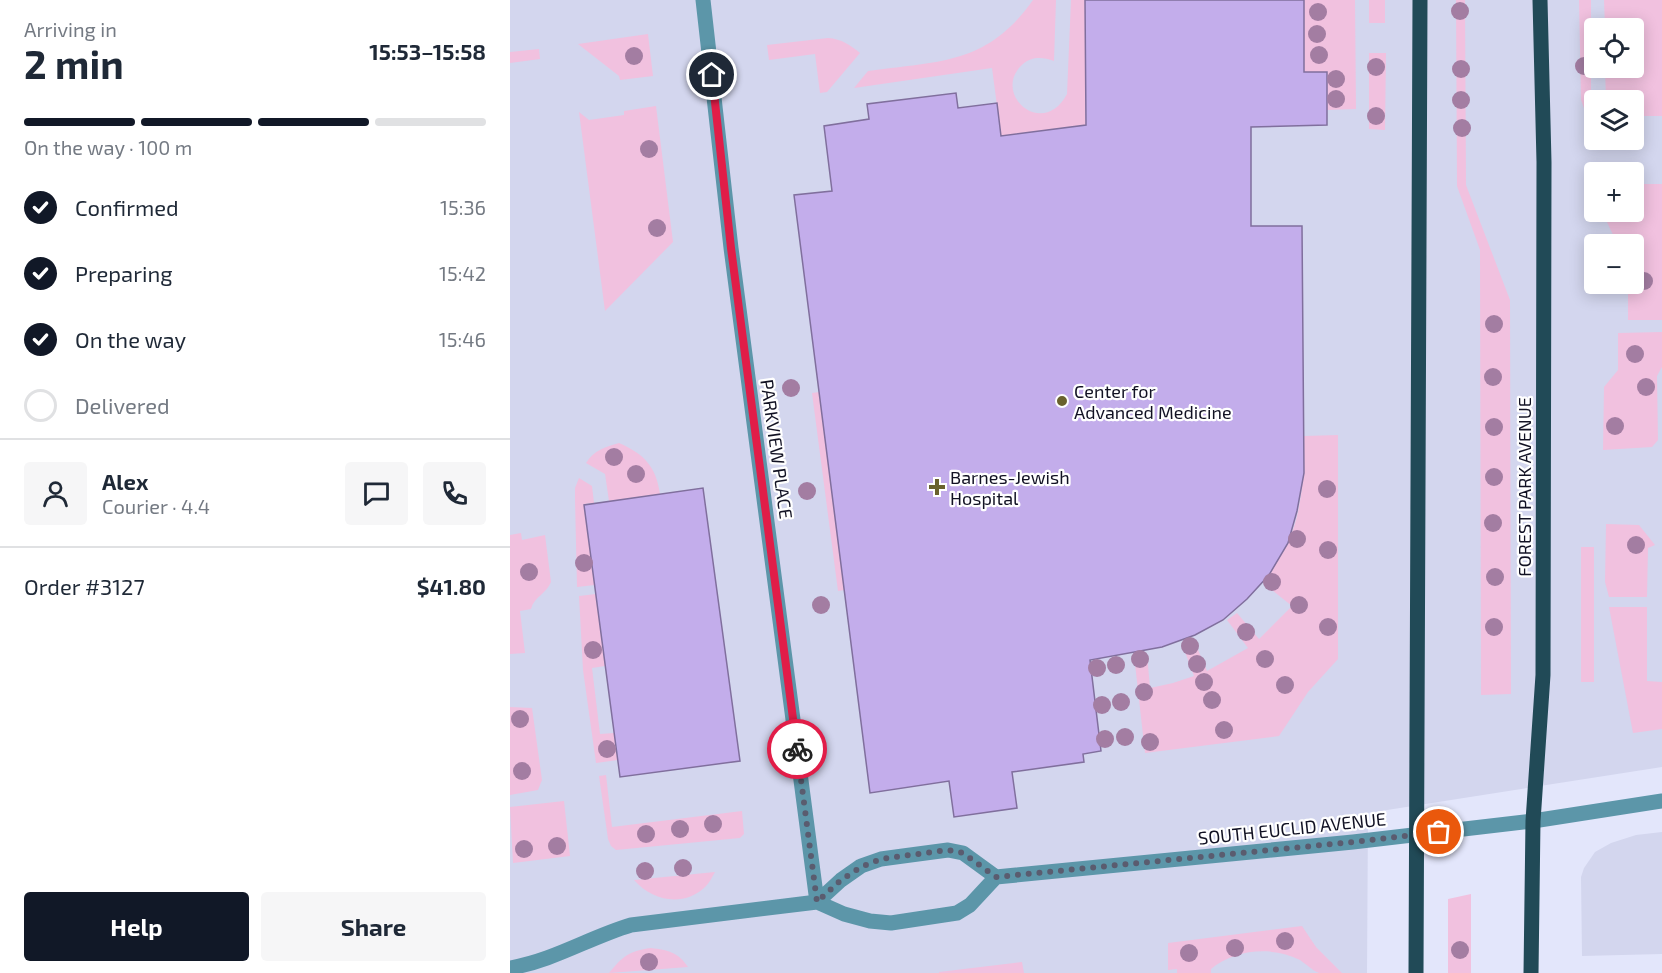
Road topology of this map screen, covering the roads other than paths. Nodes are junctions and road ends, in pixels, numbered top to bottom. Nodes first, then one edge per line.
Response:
1 (704, 0) edge
2 (1420, 0) edge
3 (1540, 0) edge
4 (1662, 801) edge
5 (1533, 821) junction
6 (1415, 835) junction
7 (996, 877) junction
8 (817, 902) junction
9 (510, 968) edge
10 (1416, 973) edge
11 (1531, 973) edge

1 - 8 street, PARKVIEW PLACE
2 - 6 main road
3 - 5 main road, FOREST PARK AVENUE
4 - 5 street, SOUTH EUCLID AVENUE
5 - 6 street, SOUTH EUCLID AVENUE
5 - 11 main road, FOREST PARK AVENUE
6 - 7 street, SOUTH EUCLID AVENUE
6 - 10 main road
7 - 8 street
7 - 8 street
8 - 9 street

